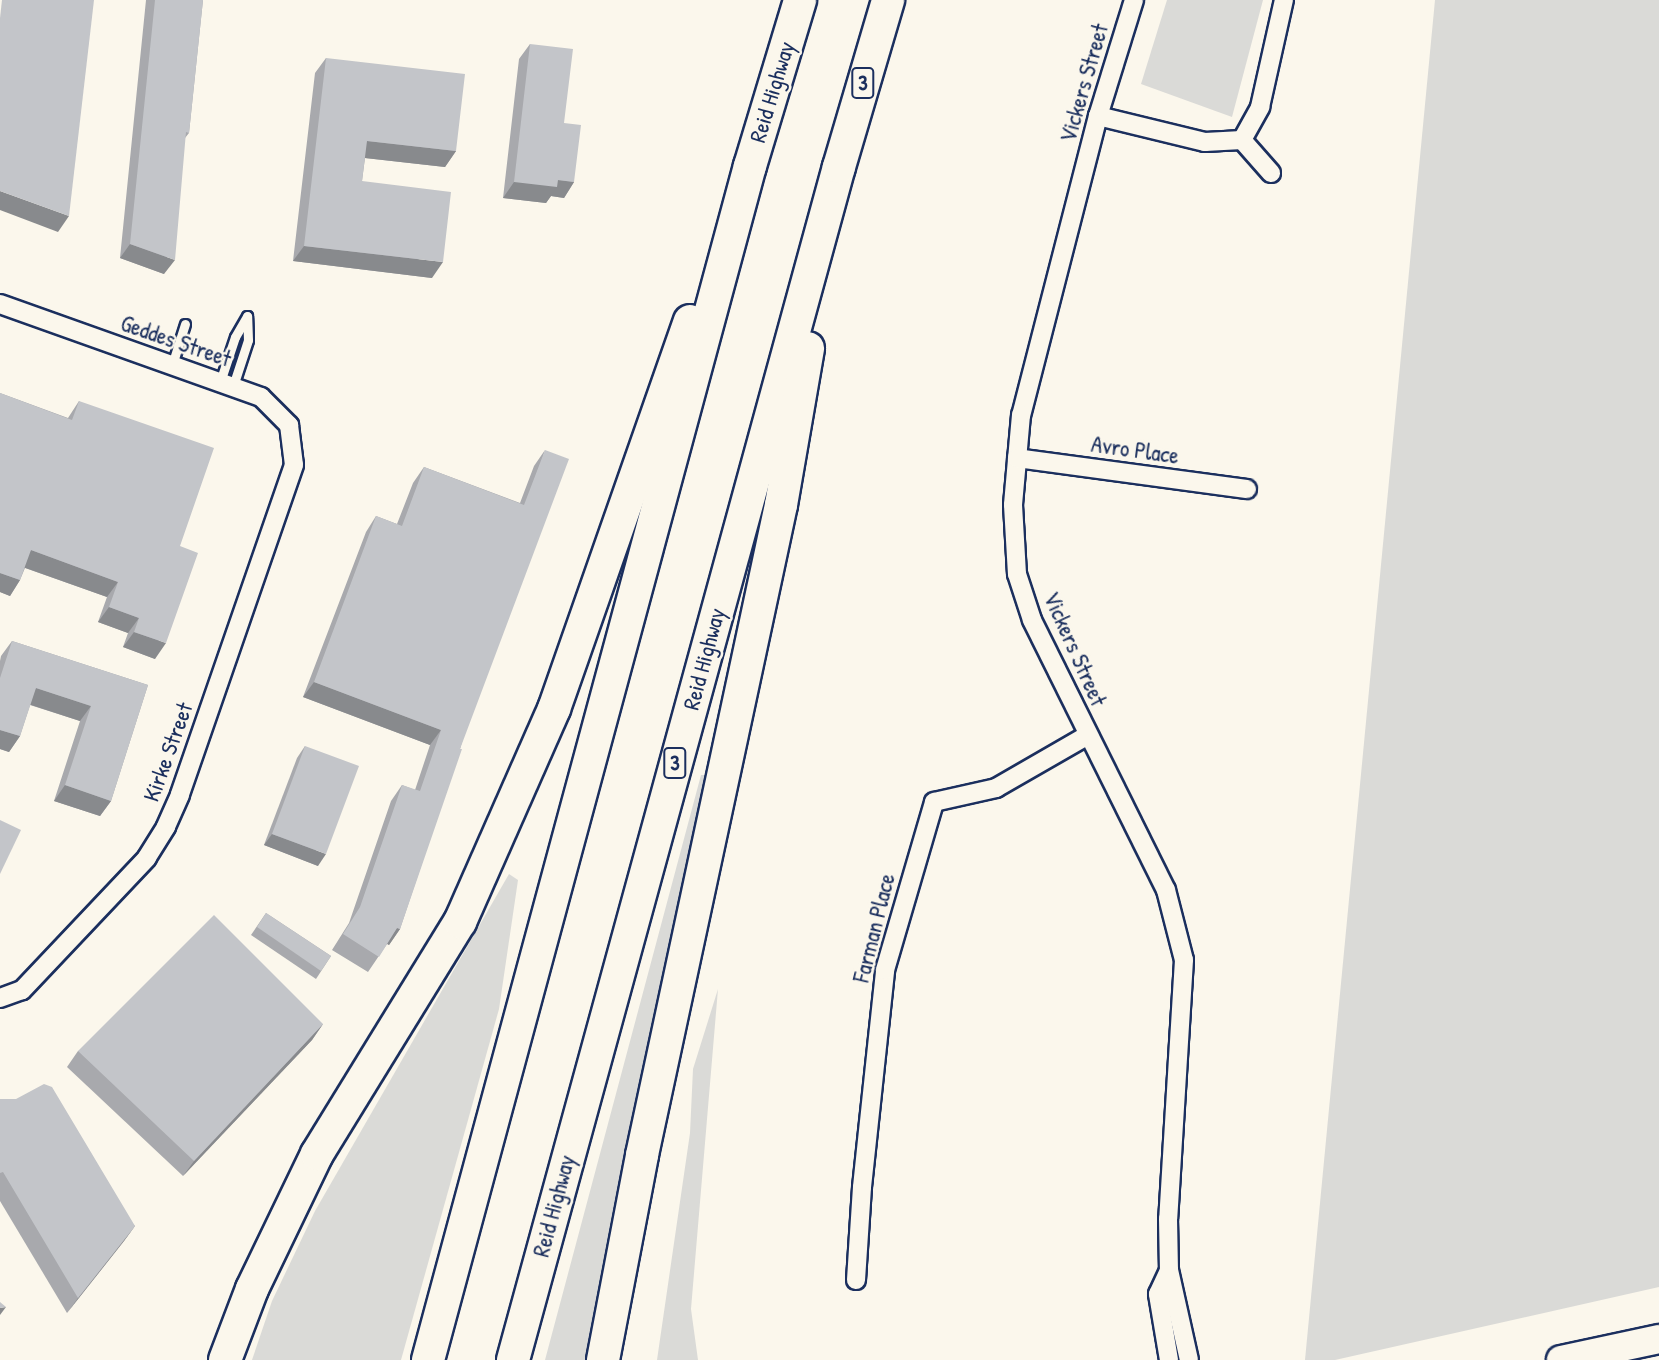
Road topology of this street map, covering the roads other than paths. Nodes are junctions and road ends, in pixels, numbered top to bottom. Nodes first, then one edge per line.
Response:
1 (800, 0) edge
2 (888, 0) edge
3 (1134, 0) edge
4 (1284, 0) edge
5 (1098, 116) junction
6 (1242, 140) junction
7 (750, 166) junction
8 (839, 167) junction
9 (1271, 173) dead end
10 (0, 304) edge
11 (185, 324) dead end
12 (172, 365) junction
13 (226, 384) junction
14 (1017, 458) junction
15 (294, 465) joint
16 (1247, 489) dead end
17 (1088, 736) junction
18 (0, 998) edge
19 (1169, 1269) junction
20 (856, 1280) dead end
21 (1659, 1339) edge
22 (225, 1360) edge
23 (428, 1360) edge
24 (513, 1360) edge
25 (603, 1360) edge
26 (1169, 1360) edge
27 (1189, 1360) edge
28 (1561, 1360) edge

1 - 7 highway, Reid Highway
2 - 8 highway, Reid Highway / 3
3 - 5 street, Vickers Street
4 - 6 street
5 - 6 street
5 - 14 street, Vickers Street
6 - 9 street
7 - 22 highway
7 - 23 highway, Reid Highway
8 - 24 highway, Reid Highway / 3
8 - 25 highway
10 - 12 street, Geddes Street
11 - 12 lane
12 - 13 street, Geddes Street
13 - 13 lane
13 - 15 street, Geddes Street
14 - 16 street, Avro Place
14 - 17 street, Vickers Street
15 - 18 street, Kirke Street
17 - 19 street, Vickers Street
17 - 20 street, Farman Place
19 - 26 street, Vickers Street
19 - 27 street, Vickers Street
21 - 28 highway

